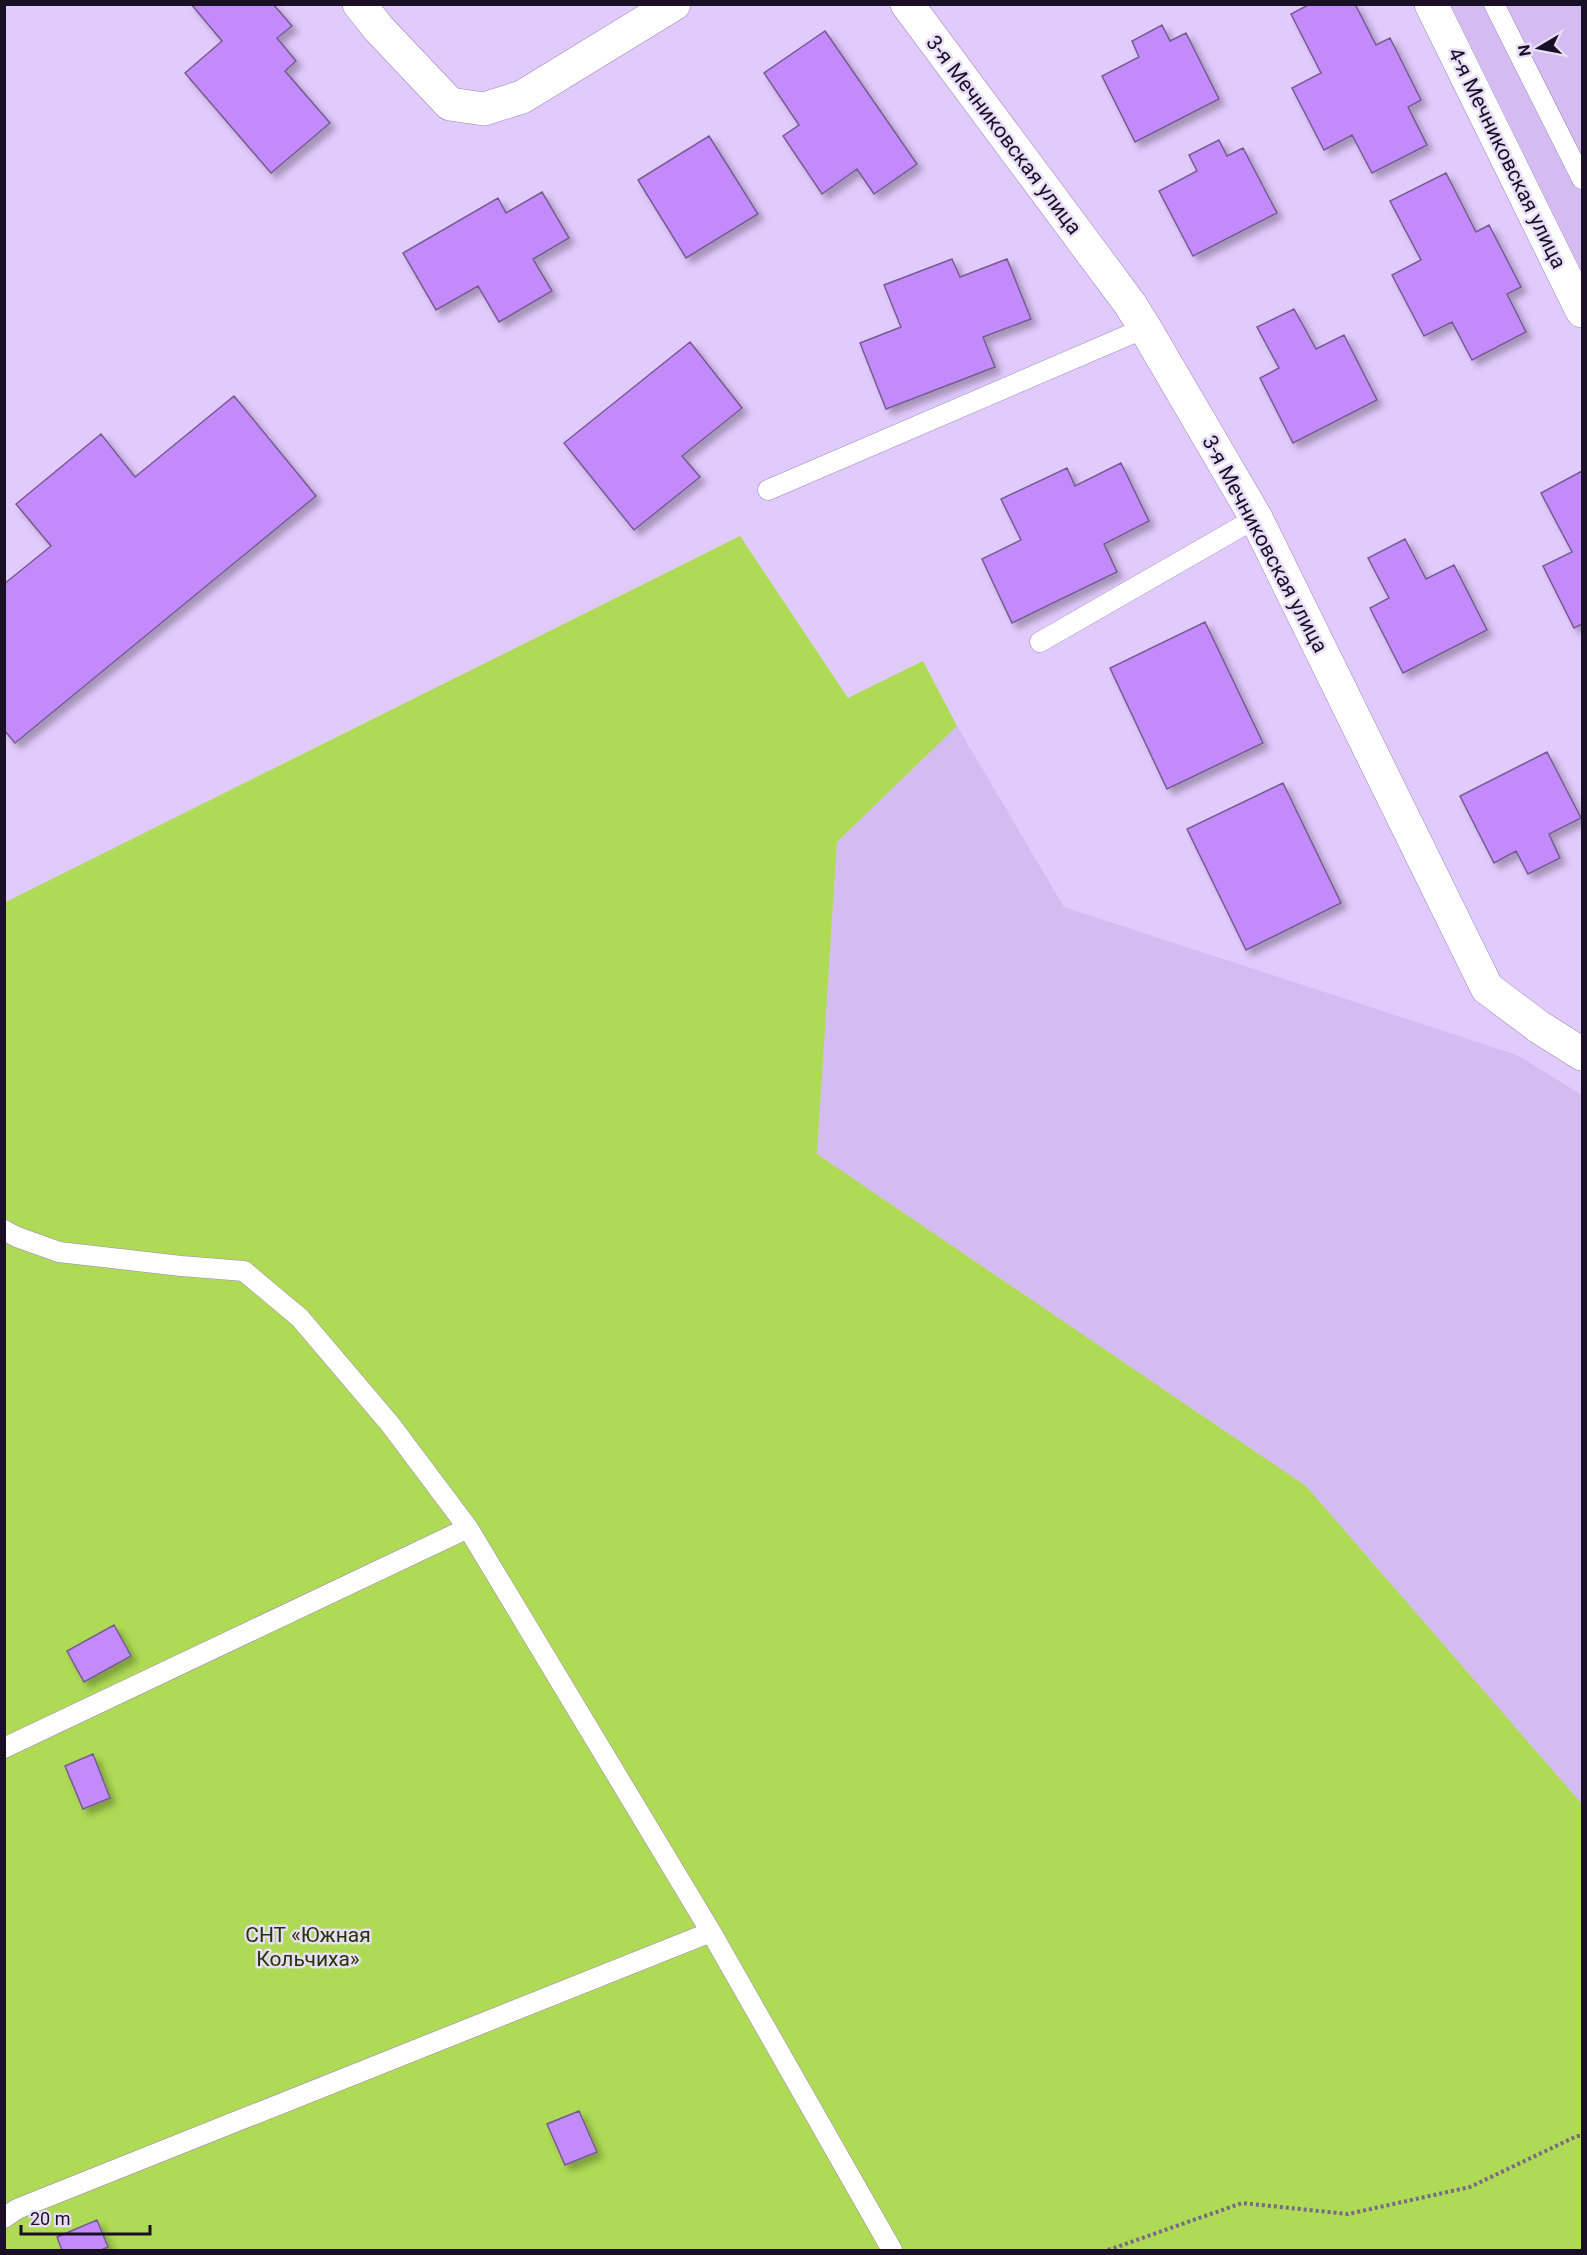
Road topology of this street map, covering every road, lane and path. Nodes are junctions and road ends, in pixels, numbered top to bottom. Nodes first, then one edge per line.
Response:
1 (359, 4) edge
2 (674, 4) edge
3 (908, 4) edge
4 (1431, 4) edge
5 (1494, 4) edge
6 (1582, 179) edge
7 (1582, 311) edge
8 (1145, 328) junction
9 (768, 490) dead end
10 (1256, 518) junction
11 (1040, 642) dead end
12 (1582, 1054) edge
13 (4, 1230) edge
14 (468, 1528) junction
15 (4, 1748) edge
16 (711, 1932) junction
17 (1582, 2136) edge
18 (4, 2218) edge
19 (892, 2250) edge
20 (1108, 2250) edge

1 - 2 street
3 - 8 street, 3-я Мечниковская улица
4 - 7 street, 4-я Мечниковская улица
5 - 6 lane
8 - 9 lane
8 - 10 street, 3-я Мечниковская улица
10 - 11 lane
10 - 12 street, 3-я Мечниковская улица
13 - 14 lane
14 - 15 lane
14 - 16 lane
16 - 18 lane
16 - 19 lane
17 - 20 path

